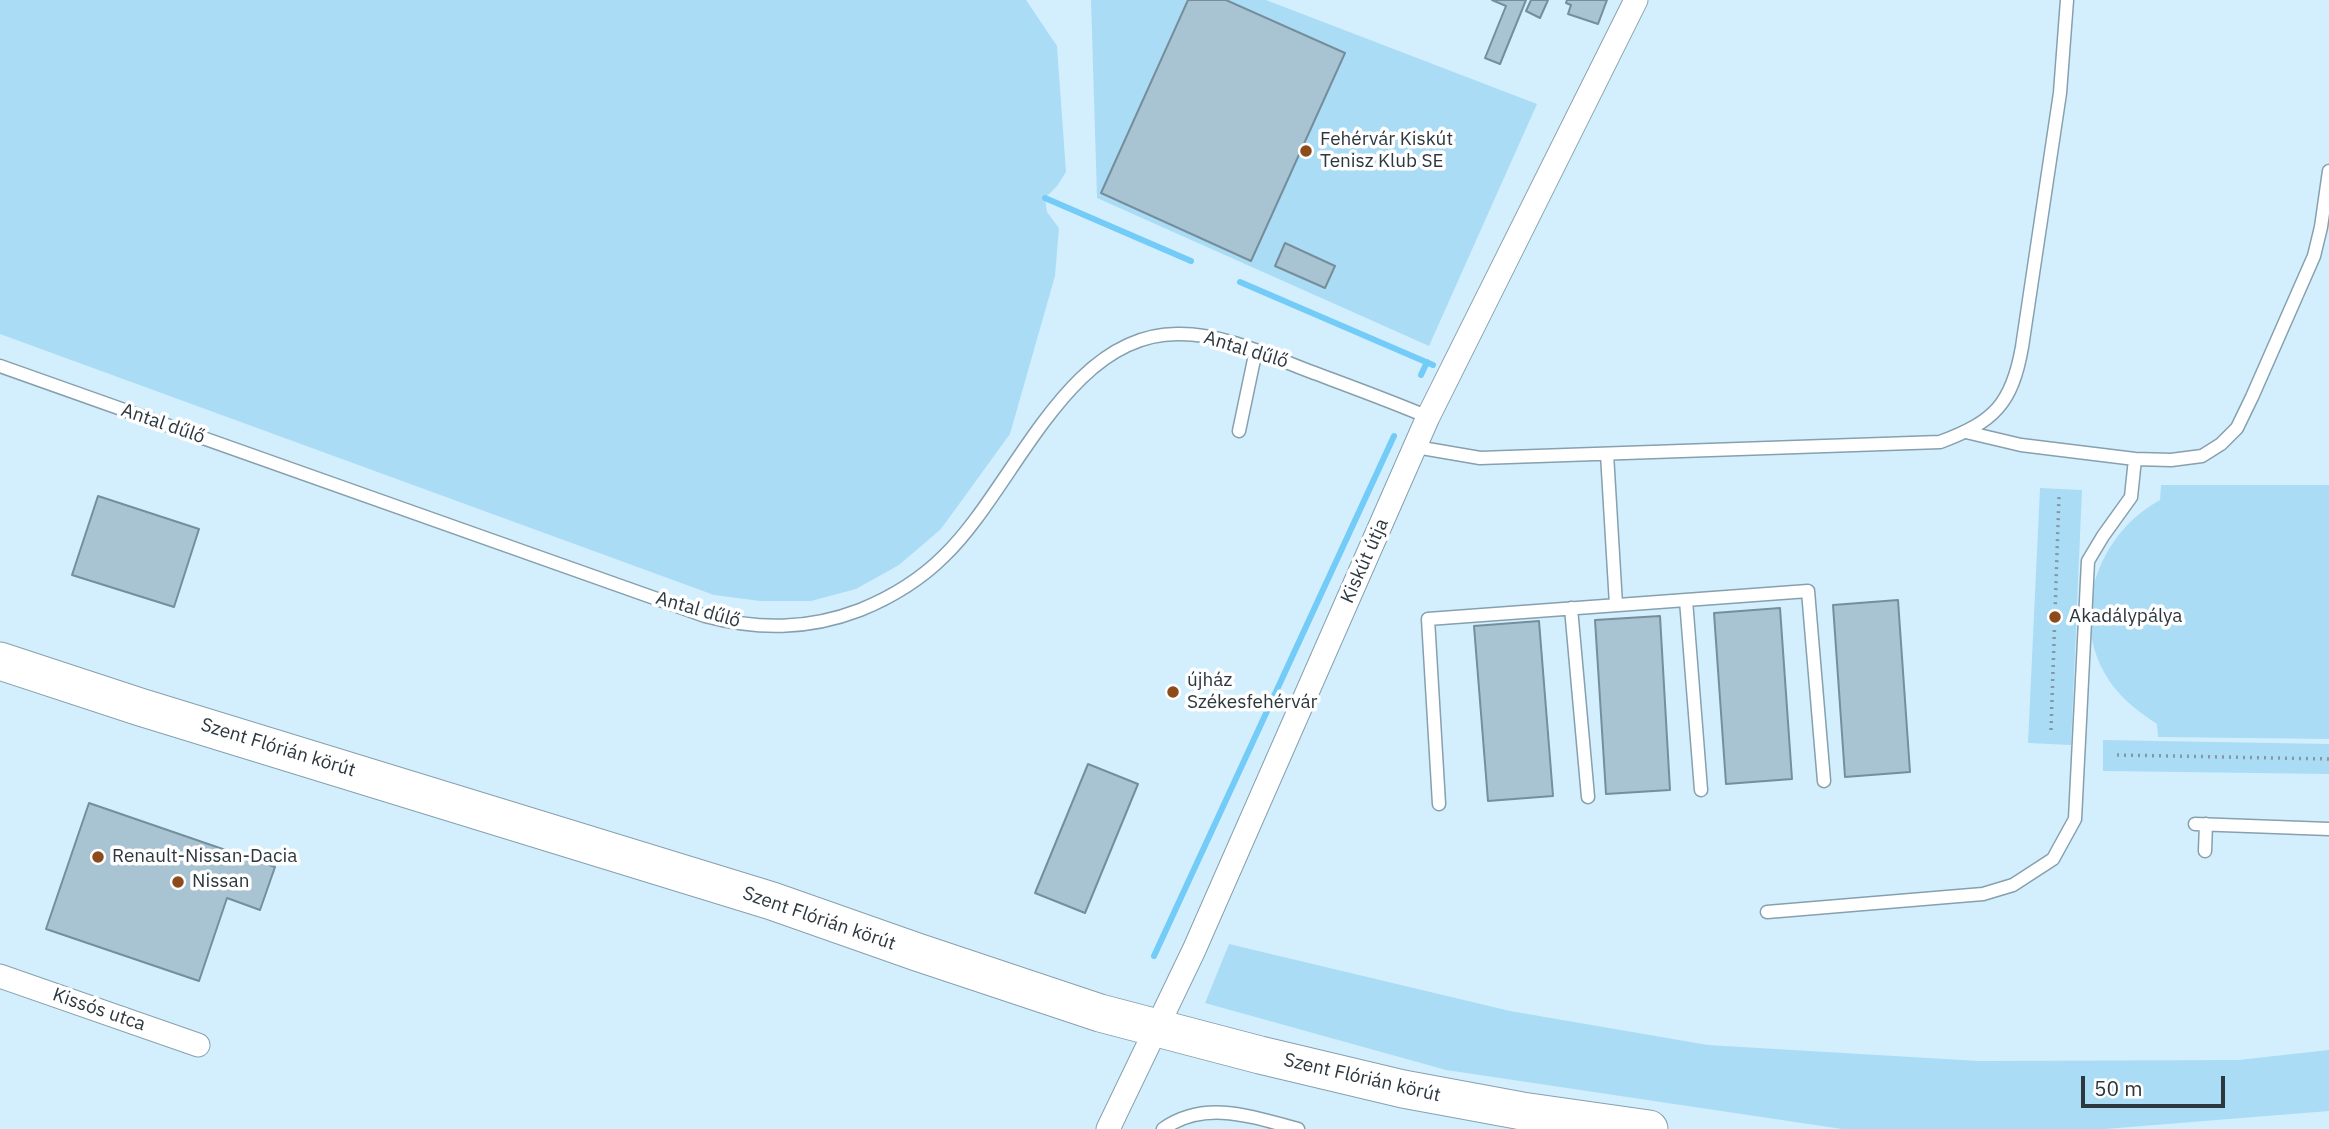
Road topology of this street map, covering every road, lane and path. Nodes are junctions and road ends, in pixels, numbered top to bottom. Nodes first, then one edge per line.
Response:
1 (1636, 0) edge
2 (2067, 0) edge
3 (2329, 171) edge
4 (1256, 350) junction
5 (0, 366) edge
6 (1428, 416) junction
7 (1239, 431) dead end
8 (1966, 432) junction
9 (1416, 447) junction
10 (1607, 454) junction
11 (2135, 459) junction
12 (2059, 496) dead end
13 (1686, 600) junction
14 (1616, 605) junction
15 (1572, 608) junction
16 (0, 661) edge
17 (2051, 730) dead end
18 (2117, 755) dead end
19 (2329, 759) edge
20 (1824, 781) dead end
21 (1701, 790) dead end
22 (1588, 797) dead end
23 (1439, 804) dead end
24 (2329, 829) edge
25 (2205, 851) dead end
26 (1767, 912) dead end
27 (0, 976) edge
28 (1157, 1028) junction
29 (198, 1045) dead end
30 (1108, 1129) edge
31 (1163, 1129) edge
32 (1298, 1129) edge
33 (1649, 1129) edge

1 - 6 street, Kiskút útja
2 - 8 lane
3 - 11 lane
4 - 5 lane, Antal dűlő
4 - 6 lane, Antal dűlő
4 - 7 lane
6 - 9 street, Kiskút útja
8 - 10 lane
8 - 11 lane
9 - 10 lane
9 - 28 street, Kiskút útja
10 - 14 lane
11 - 26 lane
12 - 17 path
13 - 14 lane
13 - 20 lane
13 - 21 lane
14 - 15 lane
15 - 22 lane
15 - 23 lane
16 - 28 main road, Szent Flórián körút
18 - 19 path
24 - 25 lane
27 - 29 street, Kissós utca
28 - 30 street, Kiskút útja
28 - 33 main road, Szent Flórián körút
31 - 32 lane

